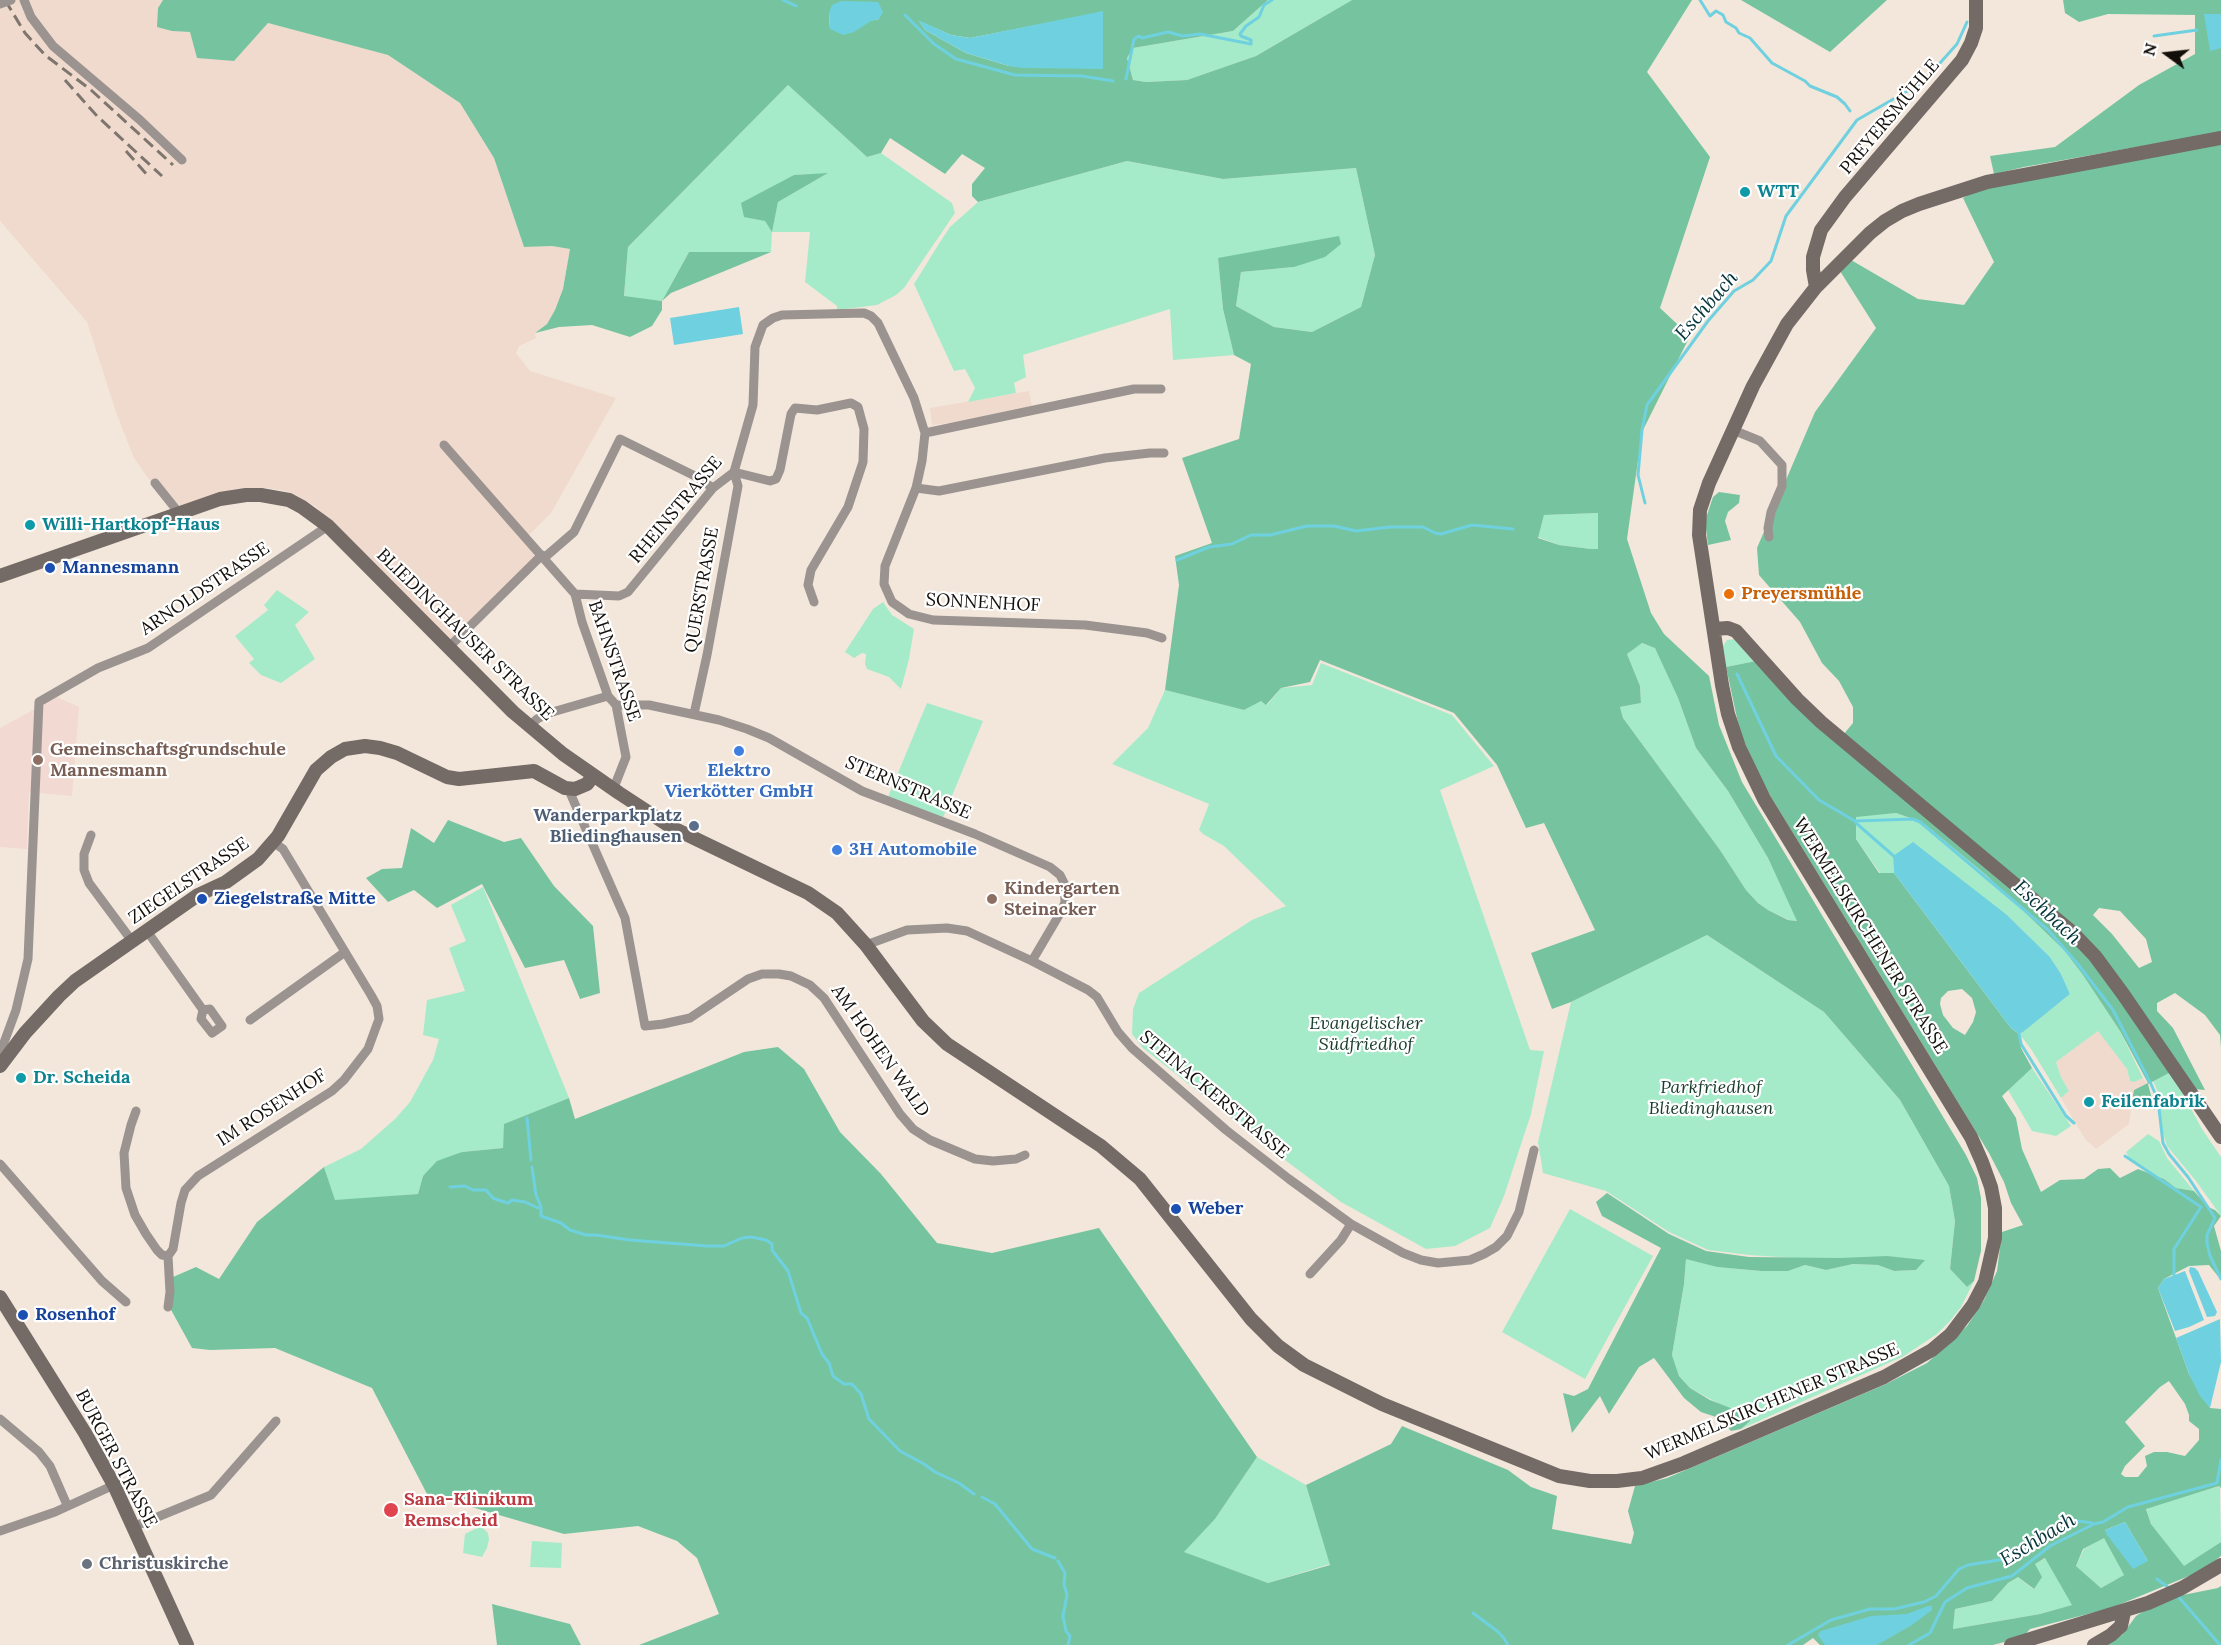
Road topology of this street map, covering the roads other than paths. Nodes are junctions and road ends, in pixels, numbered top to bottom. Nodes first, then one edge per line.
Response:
1 (11, 0) edge
2 (24, 0) edge
3 (1976, 0) edge
4 (0, 4) edge
5 (2221, 138) edge
6 (182, 160) dead end
7 (1816, 287) junction
8 (871, 316) joint
9 (1161, 388) dead end
10 (1733, 430) junction
11 (925, 433) junction
12 (444, 445) dead end
13 (1164, 453) dead end
14 (734, 472) junction
15 (155, 483) dead end
16 (713, 488) junction
17 (916, 488) junction
18 (179, 513) junction
19 (328, 526) junction
20 (1769, 537) dead end
21 (543, 557) junction
22 (0, 576) edge
23 (575, 594) junction
24 (814, 603) dead end
25 (1714, 629) junction
26 (1162, 638) dead end
27 (449, 648) junction
28 (608, 696) junction
29 (616, 705) junction
30 (694, 714) junction
31 (530, 726) junction
32 (593, 776) junction
33 (571, 789) junction
34 (613, 789) junction
35 (91, 835) dead end
36 (273, 842) junction
37 (147, 931) junction
38 (132, 941) junction
39 (866, 945) junction
40 (345, 952) junction
41 (1032, 961) junction
42 (203, 1010) dead end
43 (250, 1020) dead end
44 (0, 1066) edge
45 (136, 1111) dead end
46 (2221, 1137) edge
47 (1534, 1150) dead end
48 (1025, 1155) dead end
49 (0, 1164) edge
50 (1351, 1224) junction
51 (168, 1256) junction
52 (1310, 1274) dead end
53 (0, 1297) edge
54 (126, 1302) dead end
55 (168, 1307) dead end
56 (0, 1419) edge
57 (276, 1421) dead end
58 (114, 1485) junction
59 (68, 1505) junction
60 (133, 1527) junction
61 (0, 1531) edge
62 (2221, 1565) edge
63 (2124, 1612) junction
64 (187, 1645) edge
65 (2011, 1645) edge
66 (2094, 1645) edge

1 - 4 street, bridge
2 - 6 street
3 - 7 main road, PREYERSMÜHLE
5 - 7 main road
7 - 10 main road
8 - 11 street, SONNENHOF
8 - 14 street, RHEINSTRASSE
9 - 11 street
10 - 20 street
10 - 25 main road
11 - 17 street, SONNENHOF
12 - 21 street, BAHNSTRASSE
13 - 17 street
14 - 16 street, RHEINSTRASSE
14 - 24 street
14 - 30 street, QUERSTRASSE
15 - 18 street
16 - 21 street
16 - 23 street, RHEINSTRASSE
17 - 26 street, SONNENHOF
18 - 19 main road, BLIEDINGHAUSER STRASSE
18 - 22 main road, BLIEDINGHAUSER STRASSE
19 - 27 main road, BLIEDINGHAUSER STRASSE
19 - 44 street, ARNOLDSTRASSE
21 - 23 street, BAHNSTRASSE
21 - 27 street
23 - 28 street, BAHNSTRASSE
25 - 39 main road, WERMELSKIRCHENER STRASSE
25 - 46 main road
27 - 31 main road, BLIEDINGHAUSER STRASSE
28 - 29 street, BAHNSTRASSE
28 - 31 street
29 - 30 street, STERNSTRASSE
29 - 34 street, BAHNSTRASSE
30 - 41 street, STERNSTRASSE
31 - 32 main road, BLIEDINGHAUSER STRASSE
32 - 33 main road
32 - 34 main road, BLIEDINGHAUSER STRASSE
33 - 36 main road, ZIEGELSTRASSE
33 - 48 street, AM HOHEN WALD
34 - 39 main road, BLIEDINGHAUSER STRASSE
35 - 38 street, ZIEGELSTRASSE
36 - 37 main road, ZIEGELSTRASSE
36 - 40 street, IM ROSENHOF
37 - 38 main road, ZIEGELSTRASSE
37 - 42 street
38 - 44 main road, ZIEGELSTRASSE
39 - 41 street, STEINACKERSTRASSE
40 - 43 street
40 - 51 street, IM ROSENHOF
41 - 50 street, STEINACKERSTRASSE
45 - 51 street
47 - 50 street, STEINACKERSTRASSE
49 - 54 street
50 - 52 street
51 - 55 street, IM ROSENHOF
53 - 58 main road, BURGER STRASSE
56 - 59 street
57 - 60 street
58 - 59 street
58 - 60 main road, BURGER STRASSE
59 - 61 street
60 - 64 main road, BURGER STRASSE
62 - 63 main road
63 - 65 main road
63 - 66 main road

